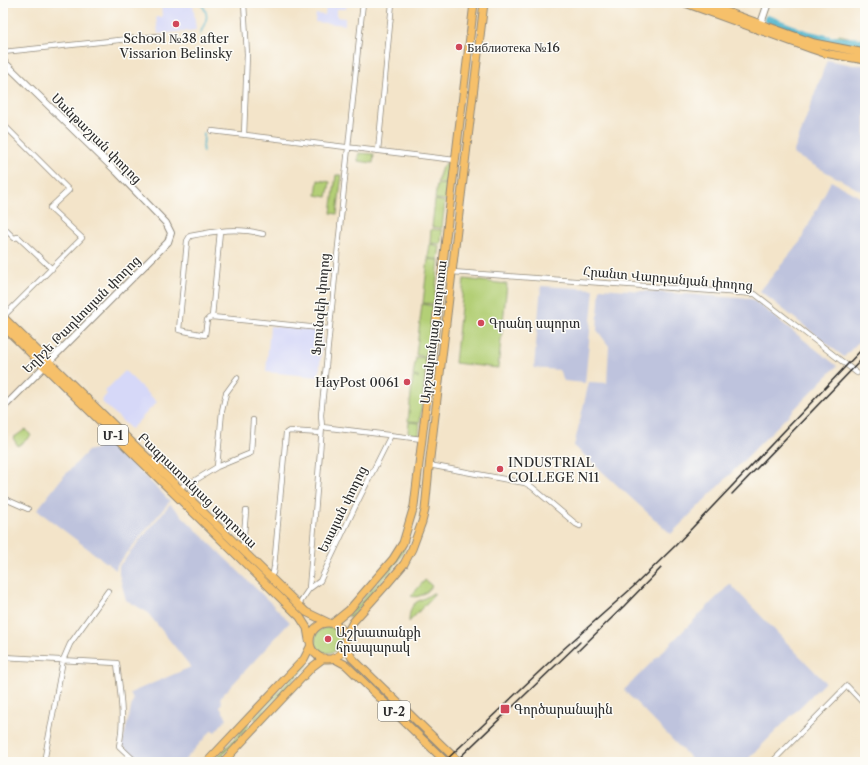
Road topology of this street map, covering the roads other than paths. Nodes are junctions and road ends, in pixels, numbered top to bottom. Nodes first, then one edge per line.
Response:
1 (244, 3) edge
2 (363, 3) edge
3 (392, 3) edge
4 (474, 3) edge
5 (484, 3) edge
6 (685, 3) edge
7 (702, 3) edge
8 (768, 3) edge
9 (760, 27) junction
10 (158, 36) dead end
11 (3, 52) edge
12 (468, 54) junction
13 (478, 56) junction
14 (863, 56) edge
15 (3, 61) edge
16 (466, 71) junction
17 (476, 71) junction
18 (3, 124) edge
19 (212, 132) dead end
20 (244, 135) junction
21 (347, 148) junction
22 (378, 151) junction
23 (455, 160) junction
24 (3, 227) edge
25 (220, 231) junction
26 (171, 233) joint
27 (262, 234) dead end
28 (52, 269) junction
29 (442, 271) junction
30 (452, 272) junction
31 (3, 317) edge
32 (212, 317) junction
33 (3, 326) edge
34 (329, 329) junction
35 (46, 364) junction
36 (857, 373) dead end
37 (238, 378) dead end
38 (3, 408) edge
39 (253, 420) dead end
40 (322, 427) junction
41 (322, 433) junction
42 (391, 435) junction
43 (422, 439) junction
44 (419, 463) junction
45 (429, 465) junction
46 (217, 467) junction
47 (180, 489) junction
48 (3, 498) edge
49 (28, 509) dead end
50 (246, 511) dead end
51 (580, 526) dead end
52 (403, 543) junction
53 (240, 548) junction
54 (412, 549) junction
55 (270, 577) junction
56 (309, 589) junction
57 (108, 591) dead end
58 (298, 604) junction
59 (331, 623) junction
60 (310, 643) junction
61 (345, 643) junction
62 (3, 657) edge
63 (324, 658) junction
64 (333, 658) junction
65 (63, 660) junction
66 (865, 705) edge
67 (247, 719) junction
68 (255, 728) junction
69 (44, 762) edge
70 (136, 762) edge
71 (207, 762) edge
72 (223, 762) edge
73 (446, 762) edge
74 (459, 762) edge
75 (772, 762) edge

1 - 20 street
2 - 21 street, Ֆրունզեի փողոց
3 - 22 street
4 - 12 main road, Արշակունյաց պողոտա
5 - 13 main road, Արշակունյաց պողոտա
6 - 9 main road
7 - 9 main road
8 - 9 street
9 - 14 main road
10 - 11 street
12 - 13 main road
12 - 16 main road, Արշակունյաց պողոտա
13 - 17 main road, Արշակունյաց պողոտա
15 - 26 street, Մանթաշյան փողոց
16 - 17 main road
16 - 23 main road, Արշակունյաց պողոտա
17 - 30 main road, Արշակունյաց պողոտա
18 - 28 street
19 - 20 street
20 - 21 street
21 - 22 street
21 - 34 street, Ֆրունզեի փողոց
22 - 23 street
23 - 29 main road, Արշակունյաց պողոտա
24 - 28 street
25 - 27 street
25 - 32 street
25 - 32 street
26 - 35 street, Եղիշե Թադևոսյան փողոց
28 - 31 street
29 - 30 main road
29 - 43 main road, Արշակունյաց պողոտա
30 - 36 street, Հրանտ Վարդանյան փողոց
30 - 45 main road, Արշակունյաց պողոտա
31 - 35 main road, Բագրատունյաց պողոտա / Մ-1
32 - 34 street
33 - 35 main road, Բագրատունյաց պողոտա / Մ-1
34 - 40 street, Ֆրունզեի փողոց
35 - 38 street, Եղիշե Թադևոսյան փողոց
35 - 47 main road, Բագրատունյաց պողոտա / Մ-1
35 - 60 main road, Բագրատունյաց պողոտա / Մ-1
37 - 46 street
39 - 46 street
40 - 41 street, Ֆրունզեի փողոց
40 - 42 street
41 - 55 street
41 - 56 street, Ֆրունզեի փողոց
42 - 43 street
42 - 56 street, Եսայան փողոց
43 - 44 main road, Արշակունյաց պողոտա
44 - 45 main road
44 - 52 main road, Արշակունյաց պողոտա
45 - 51 street
45 - 54 main road, Արշակունյաց պողոտա
46 - 47 street
47 - 53 main road, Բագրատունյաց պողոտա / Մ-1
48 - 49 street
50 - 53 street
52 - 54 main road
52 - 59 main road, Արշակունյաց պողոտա
53 - 55 main road, Բագրատունյաց պողոտա / Մ-1
54 - 61 main road, Արշակունյաց պողոտա
55 - 58 main road, Բագրատունյաց պողոտա / Մ-1
56 - 58 street
57 - 65 street
58 - 59 main road, Բագրատունյաց պողոտա / Մ-1
59 - 60 main road
59 - 61 main road
60 - 63 main road
60 - 67 main road
61 - 64 main road
61 - 74 main road, Մ-2
62 - 65 street
63 - 64 main road
63 - 68 main road
64 - 73 main road, Մ-2
65 - 69 street
65 - 70 street
66 - 75 street
67 - 68 main road
67 - 71 main road
68 - 72 main road

